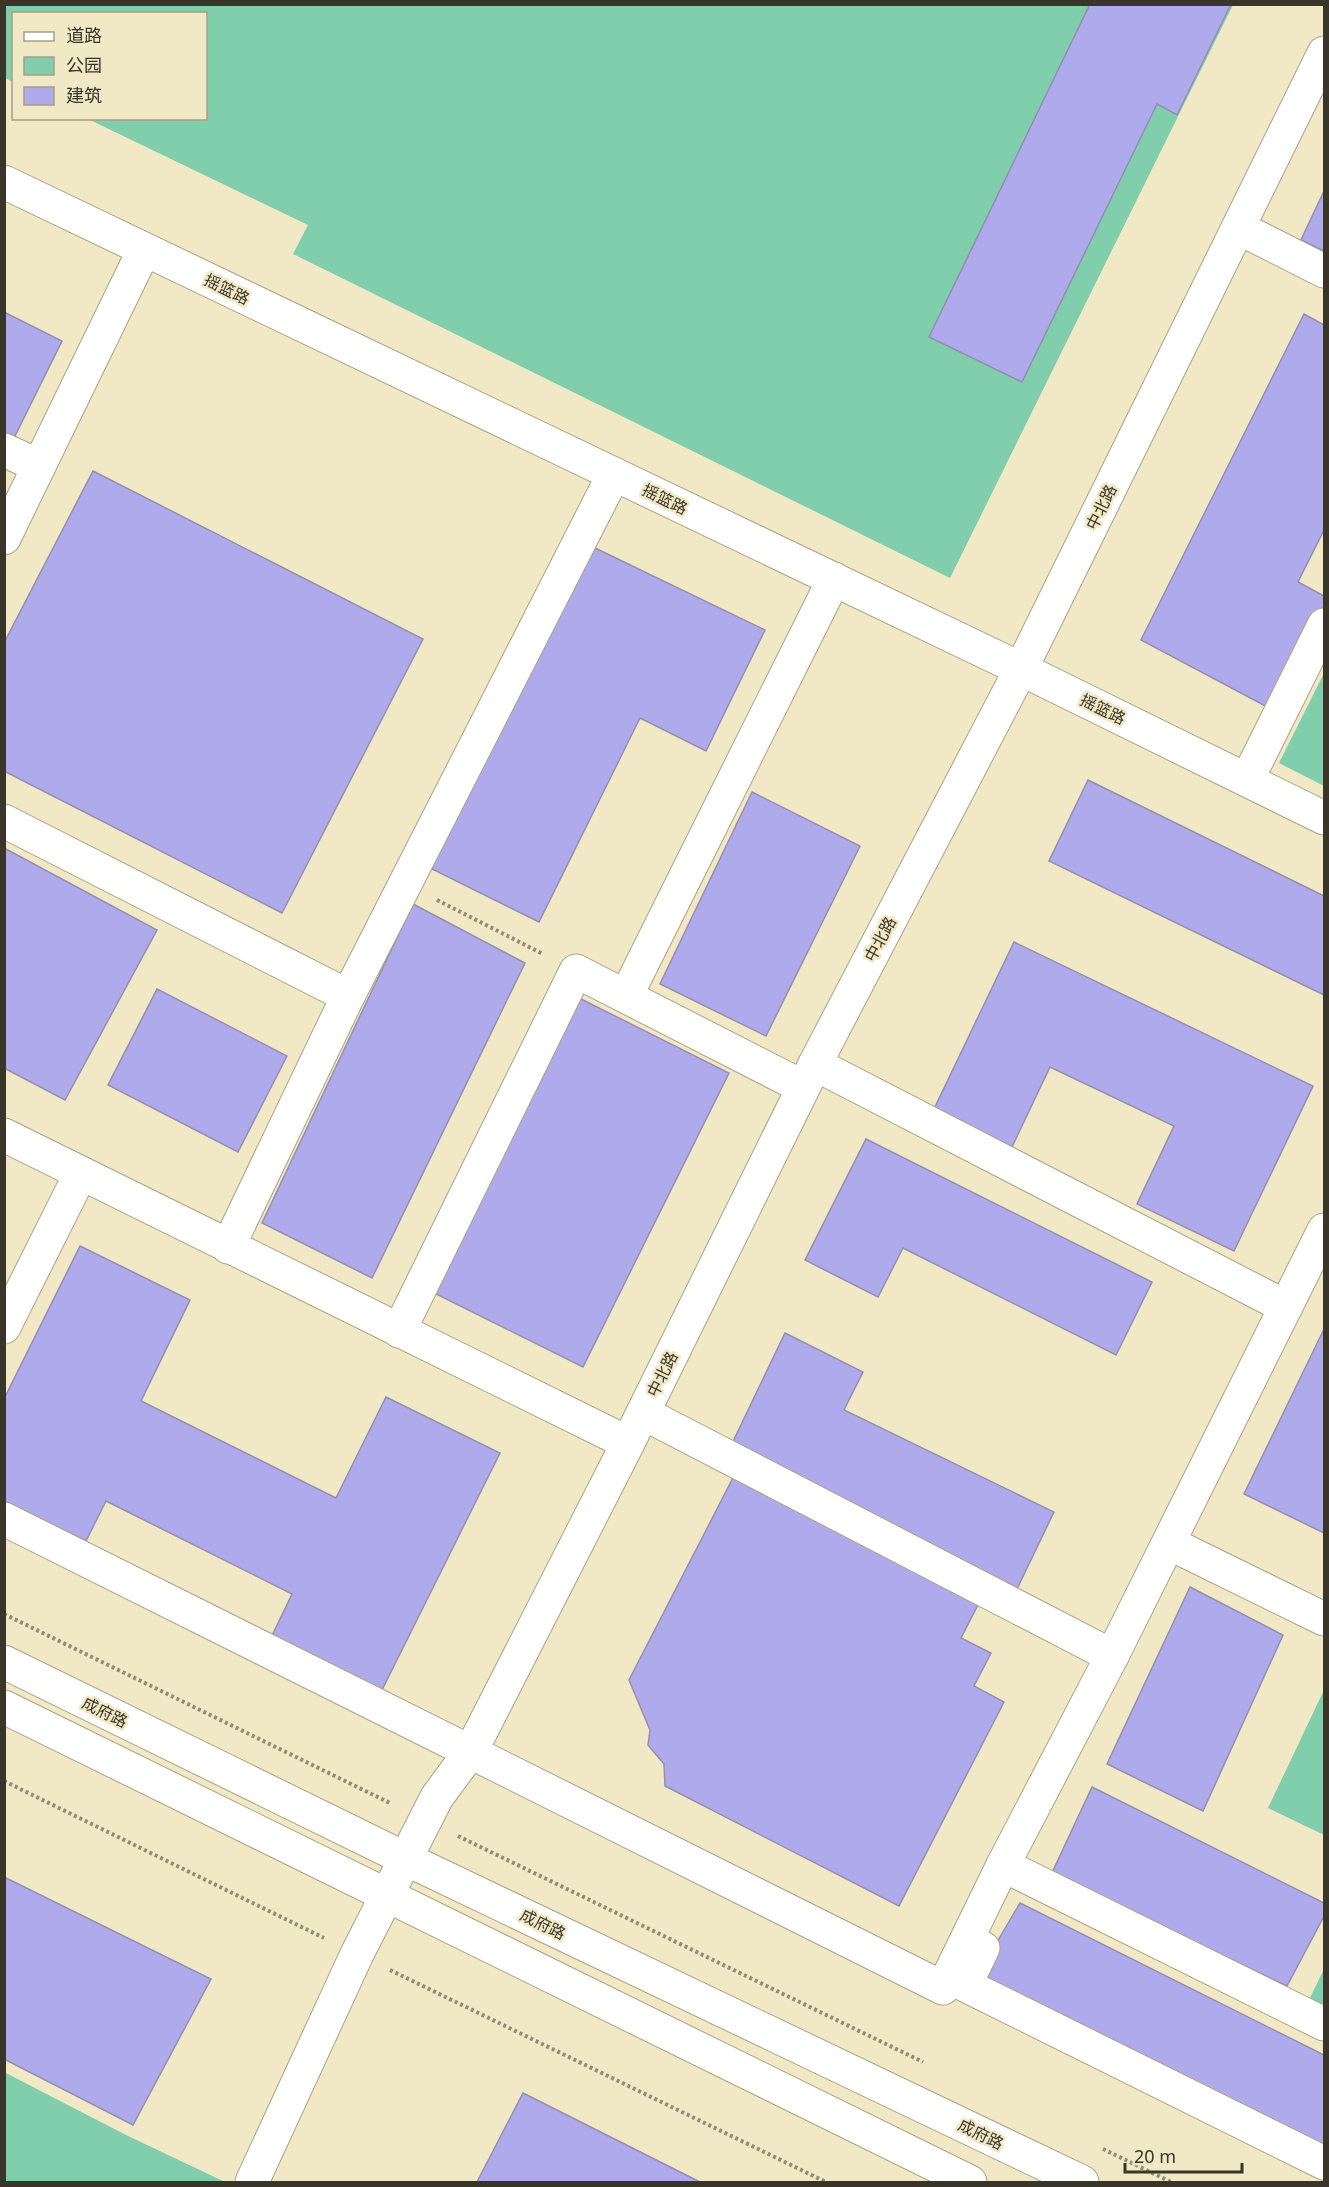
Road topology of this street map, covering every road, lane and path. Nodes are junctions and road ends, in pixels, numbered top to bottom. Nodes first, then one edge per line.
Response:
1 (1324, 53) edge
2 (4, 182) edge
3 (1239, 228) junction
4 (144, 250) junction
5 (1324, 271) edge
6 (4, 450) edge
7 (39, 466) junction
8 (614, 474) junction
9 (4, 538) edge
10 (834, 579) junction
11 (1324, 626) edge
12 (1021, 669) junction
13 (1247, 780) junction
14 (1324, 818) edge
15 (4, 821) edge
16 (405, 884) junction
17 (576, 971) junction
18 (348, 996) junction
19 (626, 996) junction
20 (809, 1075) junction
21 (4, 1135) edge
22 (81, 1173) junction
23 (1324, 1230) edge
24 (228, 1247) junction
25 (1286, 1307) junction
26 (4, 1327) edge
27 (399, 1331) junction
28 (643, 1413) junction
29 (628, 1443) junction
30 (4, 1519) edge
31 (1169, 1543) junction
32 (4, 1614) edge
33 (1324, 1619) edge
34 (1112, 1656) junction
35 (4, 1662) edge
36 (4, 1707) edge
37 (471, 1751) junction
38 (4, 1781) edge
39 (426, 1820) junction
40 (406, 1859) junction
41 (1012, 1870) junction
42 (387, 1896) junction
43 (357, 1954) junction
44 (1324, 2024) edge
45 (926, 2063) dead end
46 (1096, 2146) dead end
47 (1324, 2163) edge
48 (252, 2182) edge
49 (826, 2182) edge
50 (970, 2182) edge
51 (1082, 2182) edge
52 (1172, 2182) edge

1 - 3 street, 中北路
2 - 4 street, 摇篮路
3 - 5 street
3 - 12 street, 中北路
4 - 7 street
4 - 8 street, 摇篮路
6 - 7 street
7 - 9 street
8 - 10 street, 摇篮路
8 - 16 street
10 - 12 street, 摇篮路
10 - 19 street
11 - 13 street
12 - 13 street, 摇篮路
12 - 20 street, 中北路
13 - 14 street, 摇篮路
15 - 18 street
16 - 17 path
16 - 18 street
17 - 19 street
17 - 27 street
18 - 24 street
19 - 20 street
20 - 25 street
20 - 28 street, 中北路
21 - 22 street
22 - 24 street
22 - 26 street
23 - 25 street
24 - 27 street
25 - 31 street
27 - 29 street
28 - 29 street, 中北路
28 - 34 street
29 - 37 street, 中北路
30 - 37 street
31 - 33 street
31 - 34 street
32 - 39 path
34 - 41 street
35 - 40 street, 成府路
36 - 42 street
37 - 39 street, 中北路
37 - 41 street
38 - 43 path
39 - 40 street, 中北路
39 - 45 path
40 - 42 street, 中北路
40 - 51 street, 成府路
41 - 44 street
41 - 47 street
42 - 43 street, 中北路
42 - 50 street
43 - 48 street, 中北路
43 - 49 path
46 - 52 path

